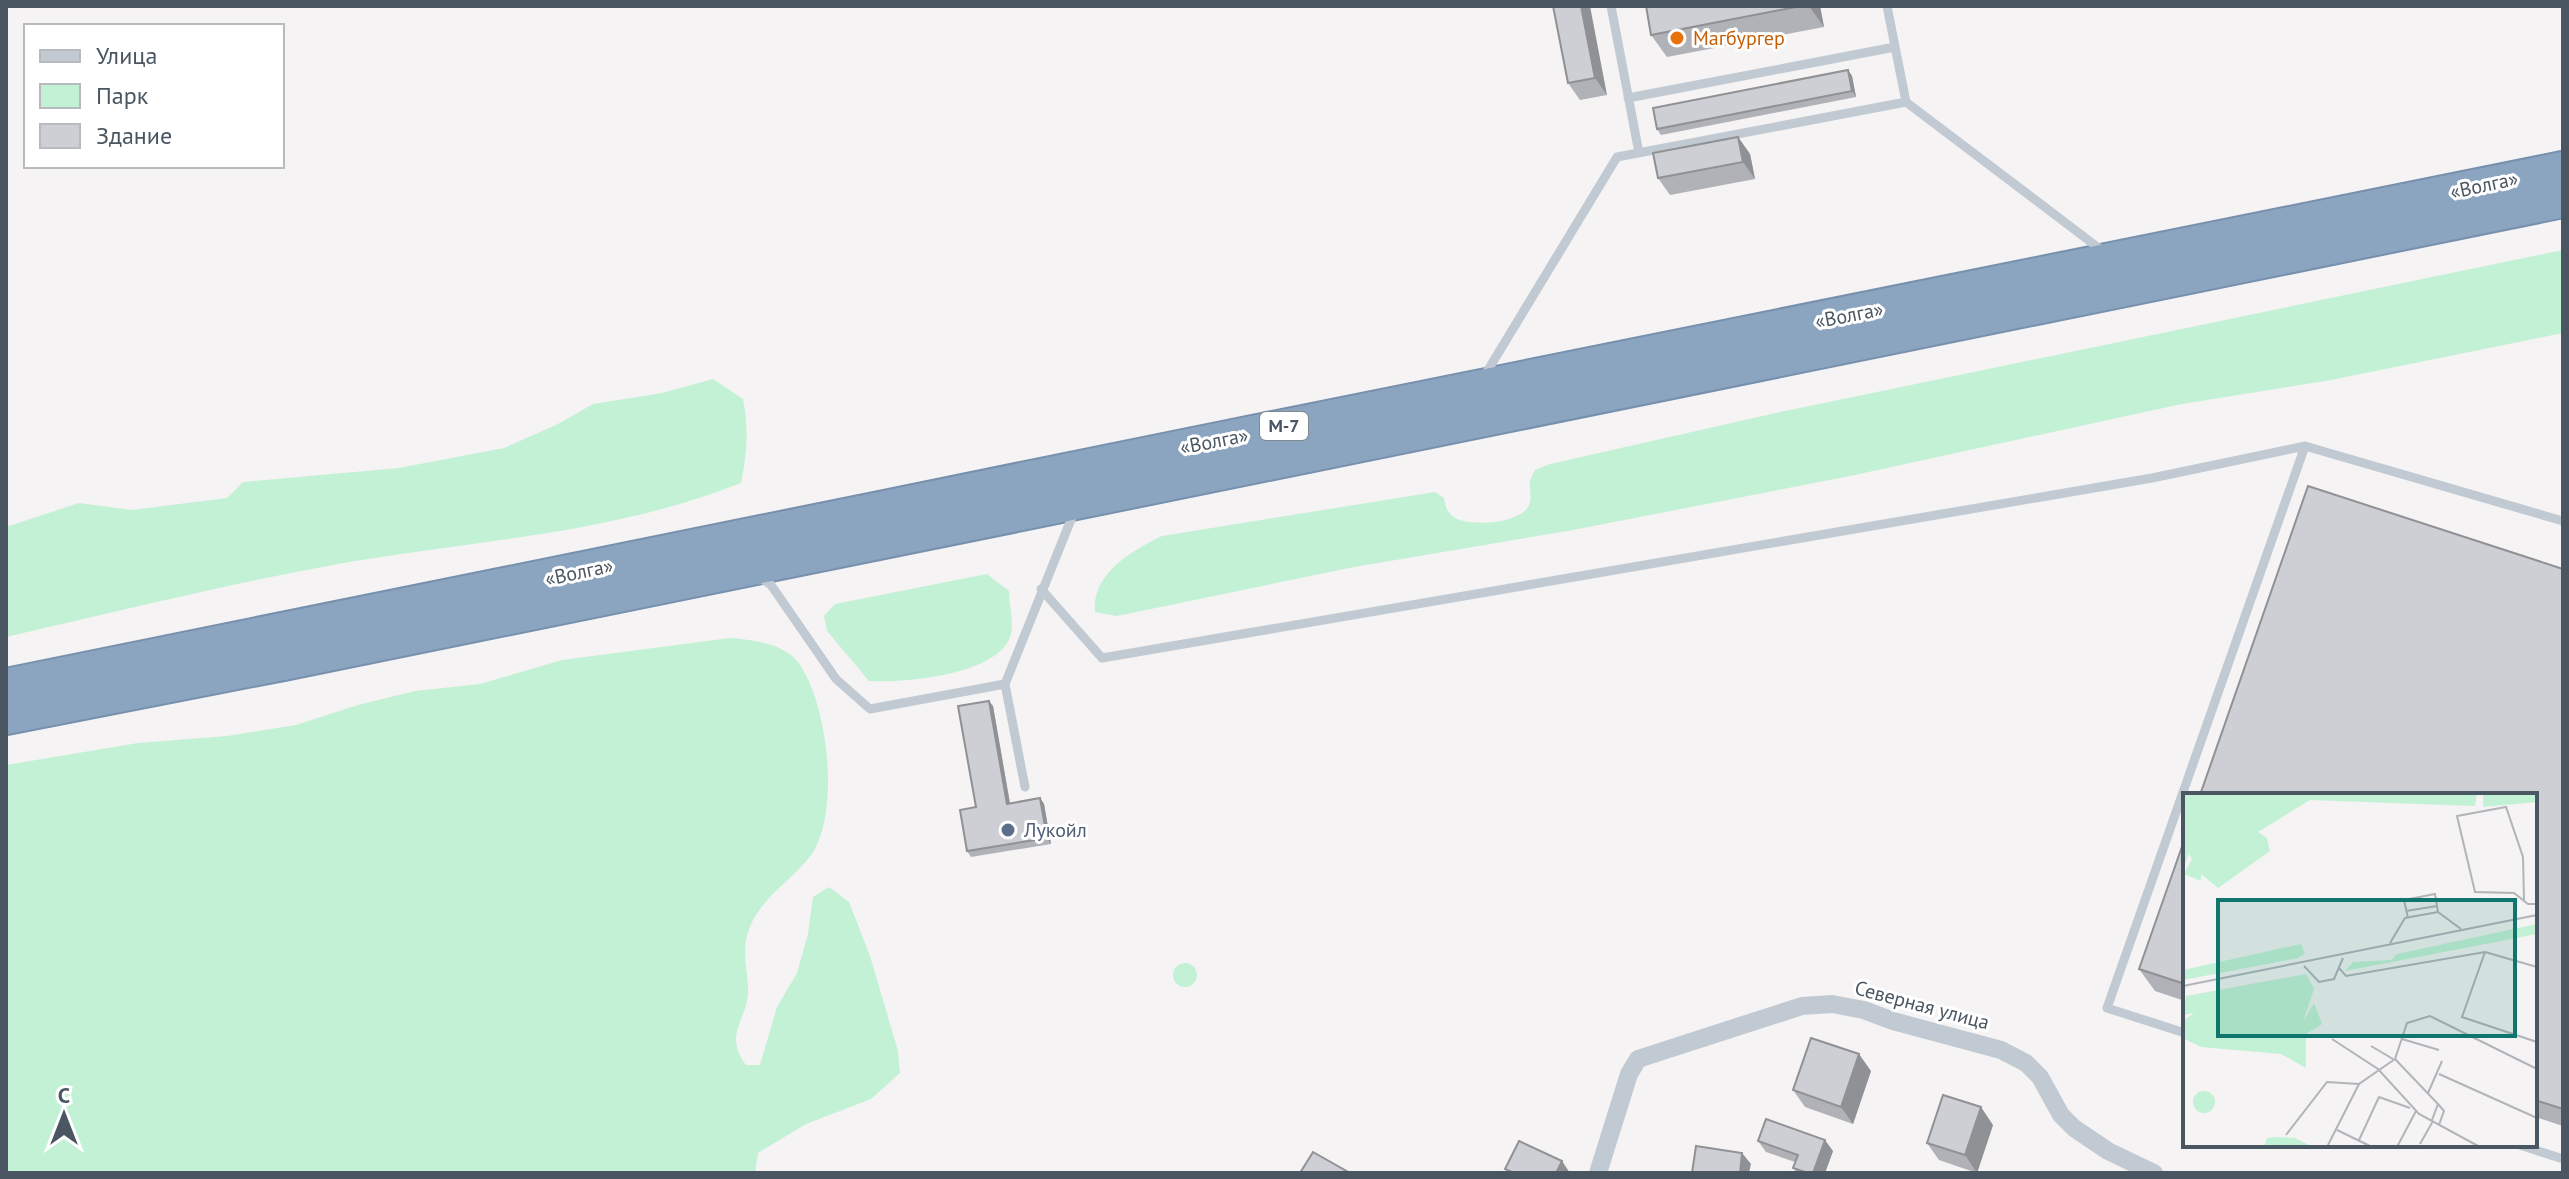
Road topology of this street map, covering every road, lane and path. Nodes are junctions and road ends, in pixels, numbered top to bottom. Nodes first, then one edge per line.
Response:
1 (1611, 6) edge
2 (1887, 6) edge
3 (1895, 47) junction
4 (1628, 98) junction
5 (1906, 102) junction
6 (1639, 153) junction
7 (2563, 169) edge
8 (2563, 200) edge
9 (2116, 261) junction
10 (1478, 388) junction
11 (2305, 446) junction
12 (1079, 500) junction
13 (2563, 521) edge
14 (745, 567) junction
15 (1041, 589) junction
16 (1005, 684) junction
17 (6, 686) edge
18 (6, 717) edge
19 (1025, 787) dead end
20 (2183, 1032) edge
21 (2526, 1147) edge
22 (2563, 1159) edge
23 (1598, 1173) edge
24 (2154, 1173) edge

1 - 4 lane
2 - 3 lane
3 - 4 lane
3 - 5 lane
4 - 6 lane
5 - 6 lane
5 - 9 lane
6 - 10 lane
7 - 9 highway, «Волга» / М-7
8 - 12 highway, «Волга» / М-7
9 - 10 highway, «Волга» / М-7
10 - 17 highway, «Волга» / М-7
11 - 13 lane
11 - 15 lane
11 - 20 lane
12 - 14 highway, «Волга» / М-7
12 - 15 lane
14 - 16 lane
14 - 18 highway, «Волга» / М-7
15 - 16 lane
16 - 19 lane
21 - 22 lane
23 - 24 street, Северная улица

